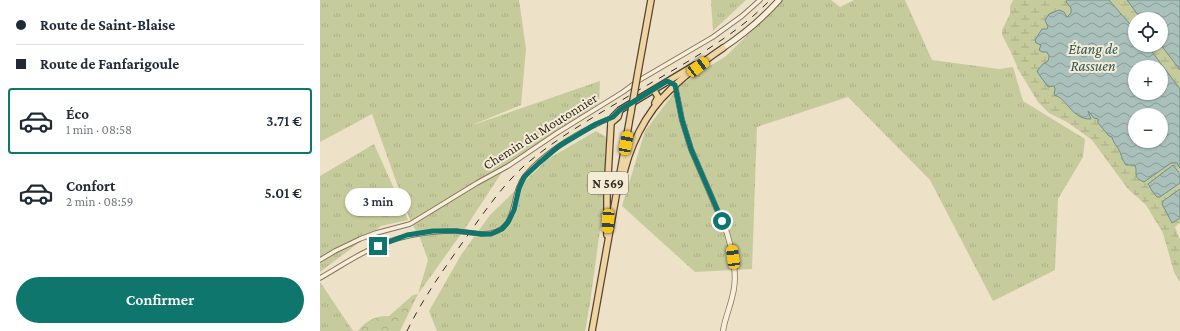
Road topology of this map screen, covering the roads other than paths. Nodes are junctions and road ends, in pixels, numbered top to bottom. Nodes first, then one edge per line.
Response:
1 (651, 0) edge
2 (760, 0) edge
3 (779, 0) edge
4 (723, 48) junction
5 (667, 81) junction
6 (675, 85) junction
7 (654, 90) junction
8 (668, 91) junction
9 (678, 98) junction
10 (620, 110) junction
11 (613, 117) junction
12 (601, 122) junction
13 (611, 124) junction
14 (642, 128) junction
15 (615, 207) junction
16 (608, 243) junction
17 (320, 260) edge
18 (320, 278) edge
19 (592, 331) edge
20 (723, 331) edge

1 - 15 main road, N 569, bridge
2 - 17 street, Chemin du Moutonnier
3 - 4 main road
4 - 5 main road
4 - 6 main road
5 - 6 main road
5 - 7 main road
5 - 8 main road
6 - 8 main road
6 - 9 street
7 - 8 main road
7 - 10 main road
7 - 14 main road
8 - 9 street
8 - 14 main road
9 - 20 street
10 - 11 main road
10 - 13 main road
11 - 12 street
11 - 13 main road
12 - 13 street
12 - 18 street, bridge
13 - 16 main road, N 569
14 - 15 main road
15 - 16 main road, N 569
16 - 19 main road, N 569

